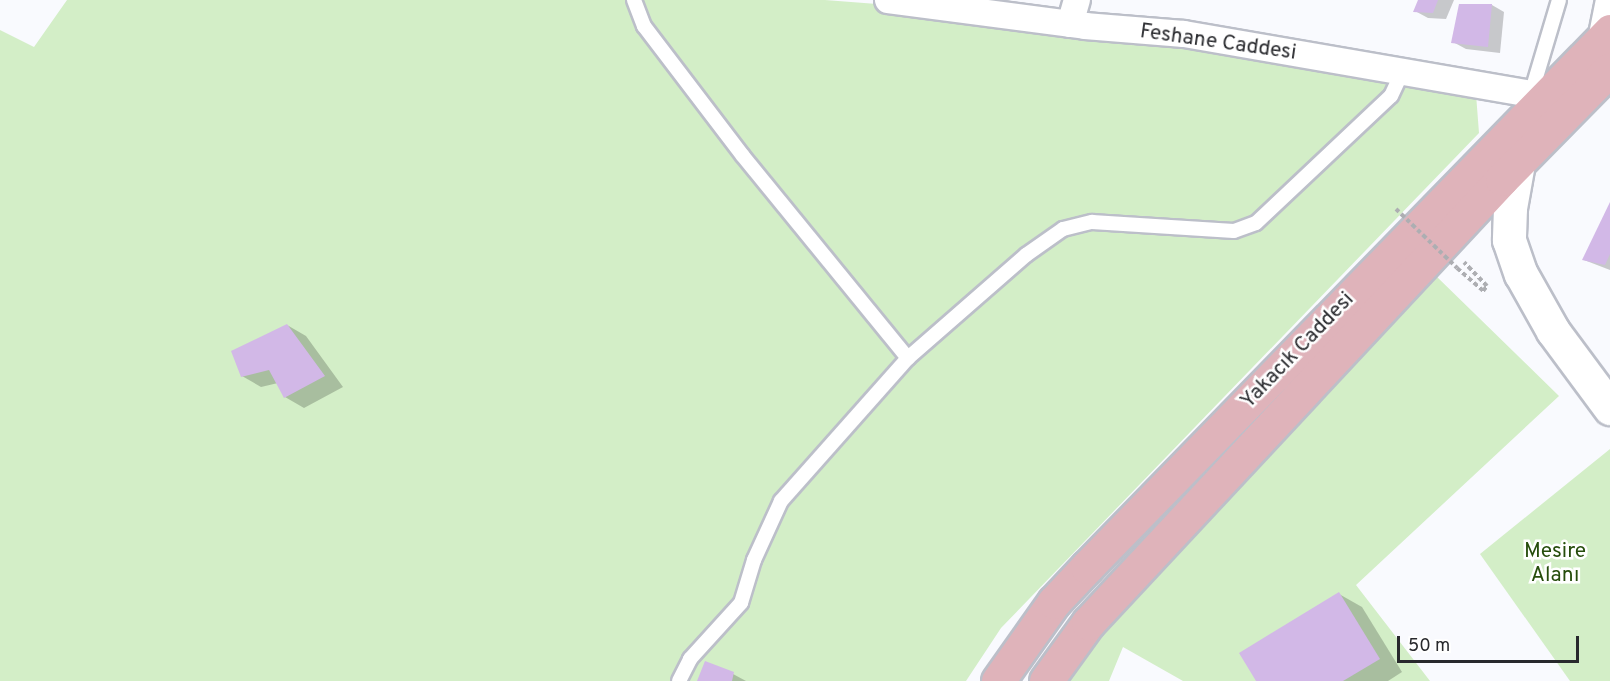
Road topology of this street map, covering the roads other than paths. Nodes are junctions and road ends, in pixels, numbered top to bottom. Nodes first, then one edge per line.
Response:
1 (634, 0) edge
2 (888, 0) edge
3 (1559, 0) edge
4 (1609, 0) edge
5 (1074, 12) edge
6 (1607, 46) edge
7 (1402, 72) junction
8 (1539, 95) junction
9 (1518, 163) junction
10 (908, 358) junction
11 (1609, 408) edge
12 (679, 681) edge
13 (998, 681) edge
14 (1046, 681) edge

1 - 10 lane
2 - 5 street, Feshane Caddesi
3 - 8 lane
4 - 6 street
5 - 7 street, Feshane Caddesi
6 - 8 main road, Yakacık Caddesi
6 - 9 main road, Yakacık Caddesi
7 - 8 street, Feshane Caddesi
7 - 10 lane
8 - 13 main road, Yakacık Caddesi
9 - 11 main road
9 - 14 main road, Yakacık Caddesi
10 - 12 lane

